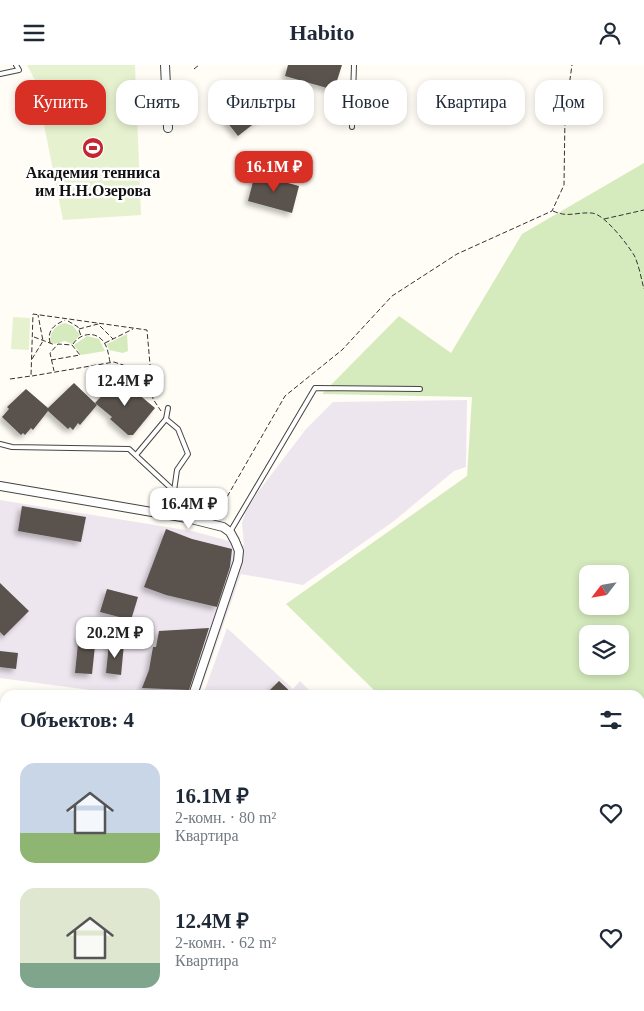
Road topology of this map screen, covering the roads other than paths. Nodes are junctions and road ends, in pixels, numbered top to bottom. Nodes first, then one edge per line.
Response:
1 (16, 65) edge
2 (165, 65) edge
3 (354, 65) edge
4 (0, 74) edge
5 (352, 127) dead end
6 (168, 128) dead end
7 (420, 389) dead end
8 (168, 408) dead end
9 (166, 419) junction
10 (0, 444) edge
11 (136, 455) junction
12 (0, 486) edge
13 (174, 491) junction
14 (170, 515) junction
15 (230, 532) junction
16 (195, 690) edge

1 - 4 lane
2 - 6 street
3 - 5 lane
7 - 15 lane
8 - 9 lane
9 - 11 lane
9 - 13 lane
10 - 11 lane
11 - 13 lane
12 - 14 street
13 - 14 lane
14 - 15 street
15 - 16 street

